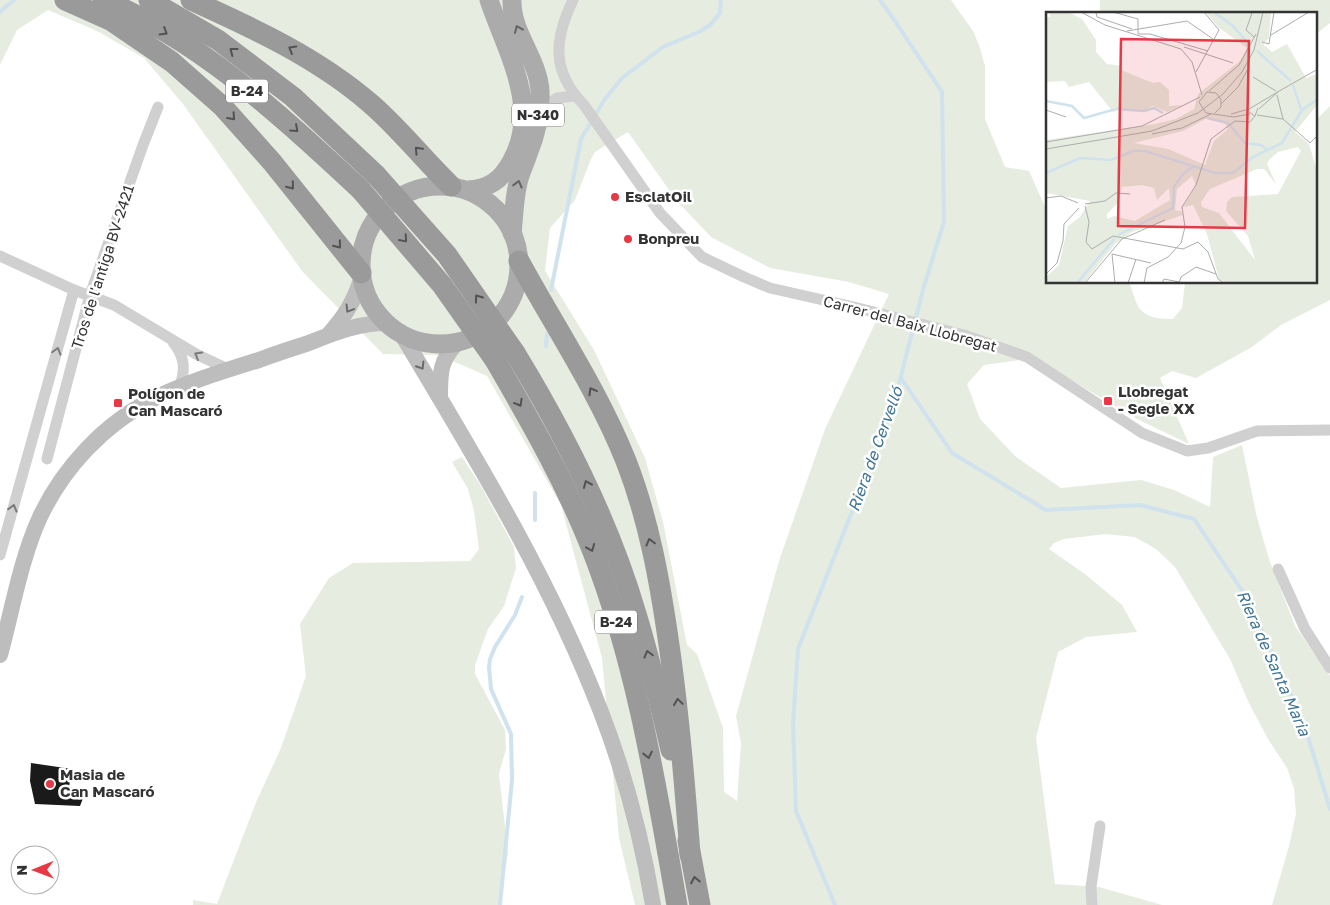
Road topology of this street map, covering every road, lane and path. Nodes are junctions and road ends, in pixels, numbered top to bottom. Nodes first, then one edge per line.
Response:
1 (65, 0) edge
2 (102, 0) edge
3 (149, 0) edge
4 (191, 0) edge
5 (488, 0) edge
6 (512, 0) edge
7 (573, 0) edge
8 (117, 15) junction
9 (575, 96) junction
10 (158, 107) dead end
11 (539, 110) junction
12 (368, 182) junction
13 (460, 188) junction
14 (512, 232) junction
15 (0, 256) edge
16 (519, 261) junction
17 (361, 276) junction
18 (74, 290) junction
19 (90, 295) junction
20 (386, 324) junction
21 (329, 334) junction
22 (402, 335) junction
23 (168, 337) junction
24 (457, 343) junction
25 (230, 370) junction
26 (179, 388) junction
27 (440, 397) junction
28 (1330, 430) edge
29 (47, 459) dead end
30 (0, 555) edge
31 (1278, 569) dead end
32 (0, 655) edge
33 (1330, 668) edge
34 (1100, 826) dead end
35 (690, 855) junction
36 (654, 905) edge
37 (677, 905) edge
38 (700, 905) edge
39 (1092, 905) edge

1 - 8 highway
2 - 8 highway, B-24
12 -> 3 highway, B-24
13 -> 4 highway
5 - 13 main road, N-340
11 -> 6 main road, N-340
7 - 9 street, Carrer del Baix Llobregat
8 -> 12 highway, B-24
8 -> 17 highway
9 - 11 street
9 - 28 street, Carrer del Baix Llobregat
10 - 19 street, Tros de l'antiga BV-2421
14 -> 11 main road, N-340
35 -> 12 highway, B-24, bridge
12 -> 37 highway, B-24, bridge
13 - 14 main road, N-340
13 - 17 main road, N-340
14 - 16 main road, N-340
15 - 18 street
16 - 24 main road, N-340
35 -> 16 highway
17 - 20 main road, N-340
17 -> 21 street
18 - 19 street
30 -> 18 street
19 - 23 street
19 - 29 street, Tros de l'antiga BV-2421
20 - 21 street
20 - 22 main road, N-340
21 - 25 street
22 - 24 main road, N-340
22 -> 27 street, N-340
25 -> 23 street
23 - 26 street
24 - 27 street
25 - 26 street
26 - 32 street
27 - 36 street, N-340
31 - 33 street
34 - 39 street
38 -> 35 highway, B-24

